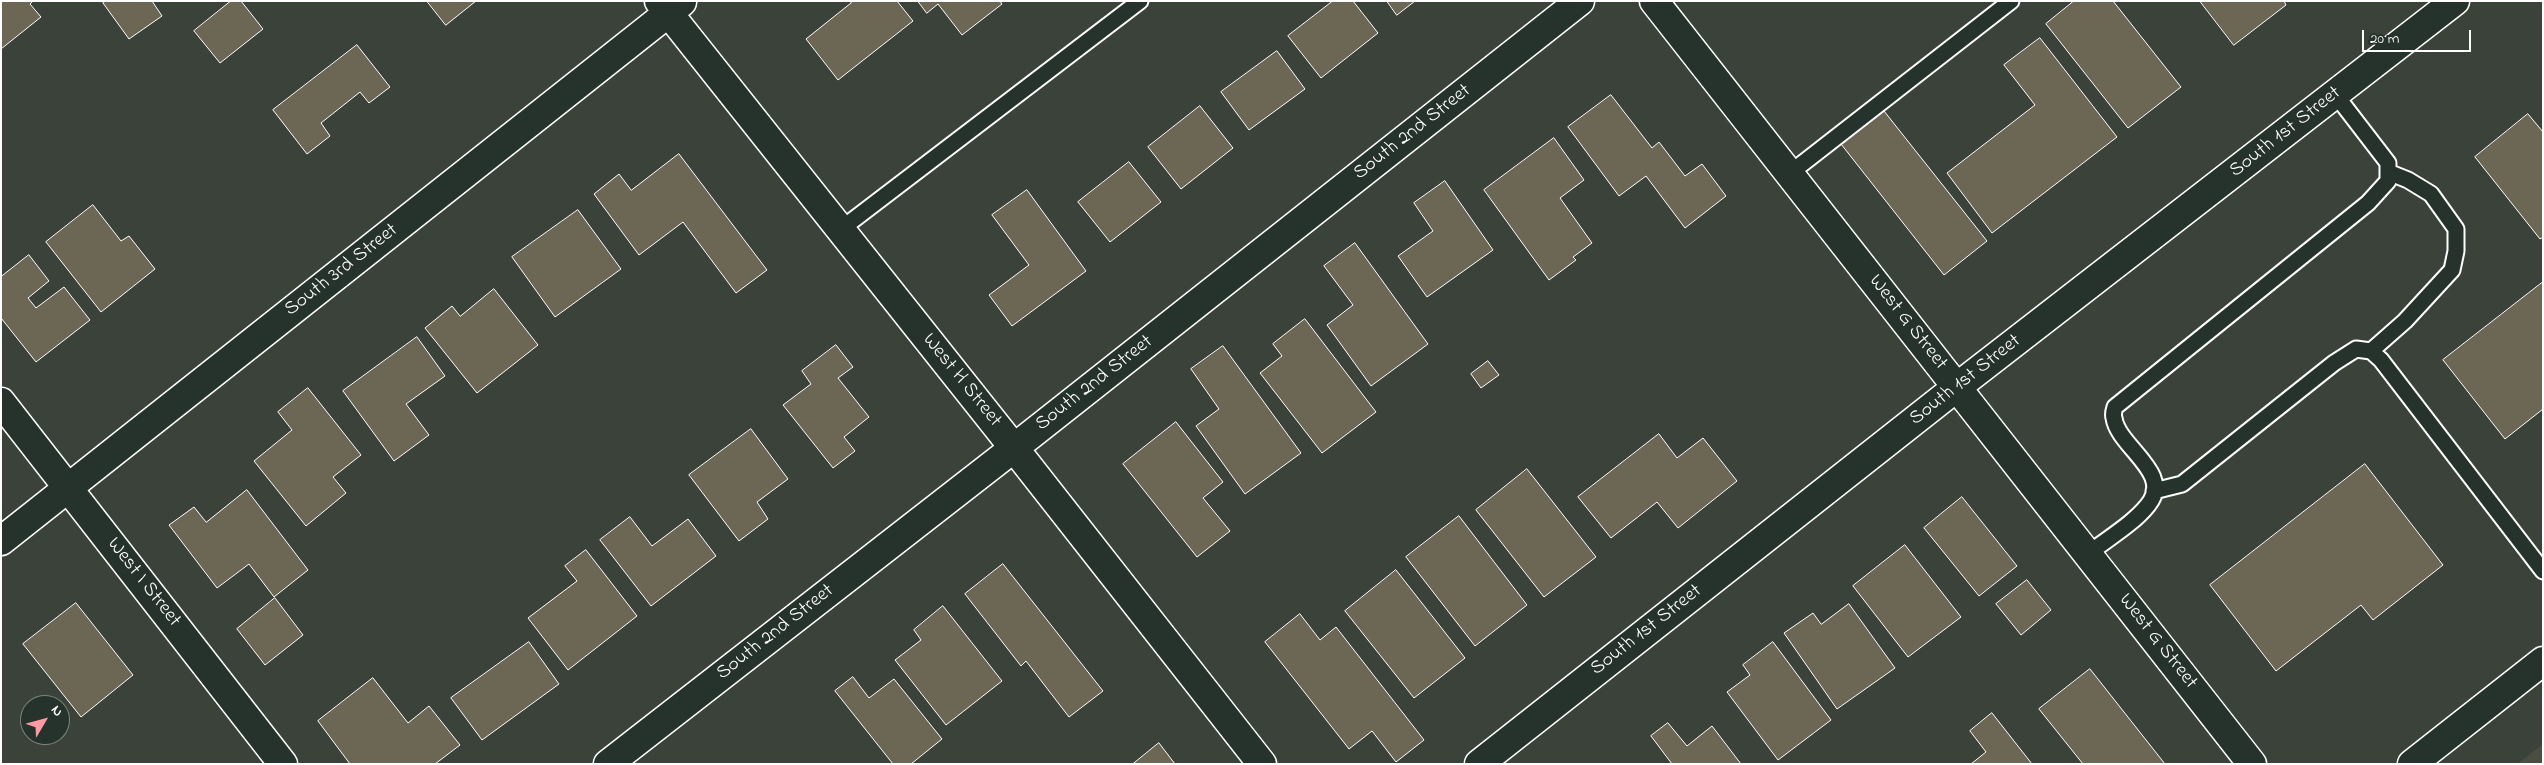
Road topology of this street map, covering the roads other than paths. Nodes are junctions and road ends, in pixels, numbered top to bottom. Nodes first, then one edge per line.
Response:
1 (1140, 1) edge
2 (1580, 1) edge
3 (1654, 1) edge
4 (2011, 1) edge
5 (2455, 1) edge
6 (670, 5) edge
7 (2335, 94) junction
8 (2388, 172) junction
9 (1789, 174) junction
10 (840, 230) junction
11 (2371, 351) junction
12 (1957, 388) junction
13 (1, 402) edge
14 (1014, 448) junction
15 (69, 488) junction
16 (2154, 490) junction
17 (1, 541) edge
18 (2088, 554) junction
19 (2543, 571) edge
20 (2543, 661) edge
21 (283, 764) edge
22 (608, 764) edge
23 (1262, 764) edge
24 (1479, 764) edge
25 (2252, 764) edge
26 (2412, 764) edge

1 - 10 lane
2 - 14 street, South 2nd Street
3 - 9 street, West G Street
4 - 9 lane
5 - 7 street, South 1st Street
6 - 10 street, West H Street
6 - 15 street, South 3rd Street
7 - 8 lane
7 - 12 street, South 1st Street
8 - 11 lane
8 - 16 lane
9 - 12 street, West G Street
10 - 14 street, West H Street
11 - 16 lane
11 - 19 lane
12 - 18 street, West G Street
12 - 24 street, South 1st Street
13 - 15 street, West I Street
14 - 22 street, South 2nd Street
14 - 23 street, West H Street
15 - 17 street, South 3rd Street
15 - 21 street, West I Street
16 - 18 lane
18 - 25 street, West G Street
20 - 26 street

